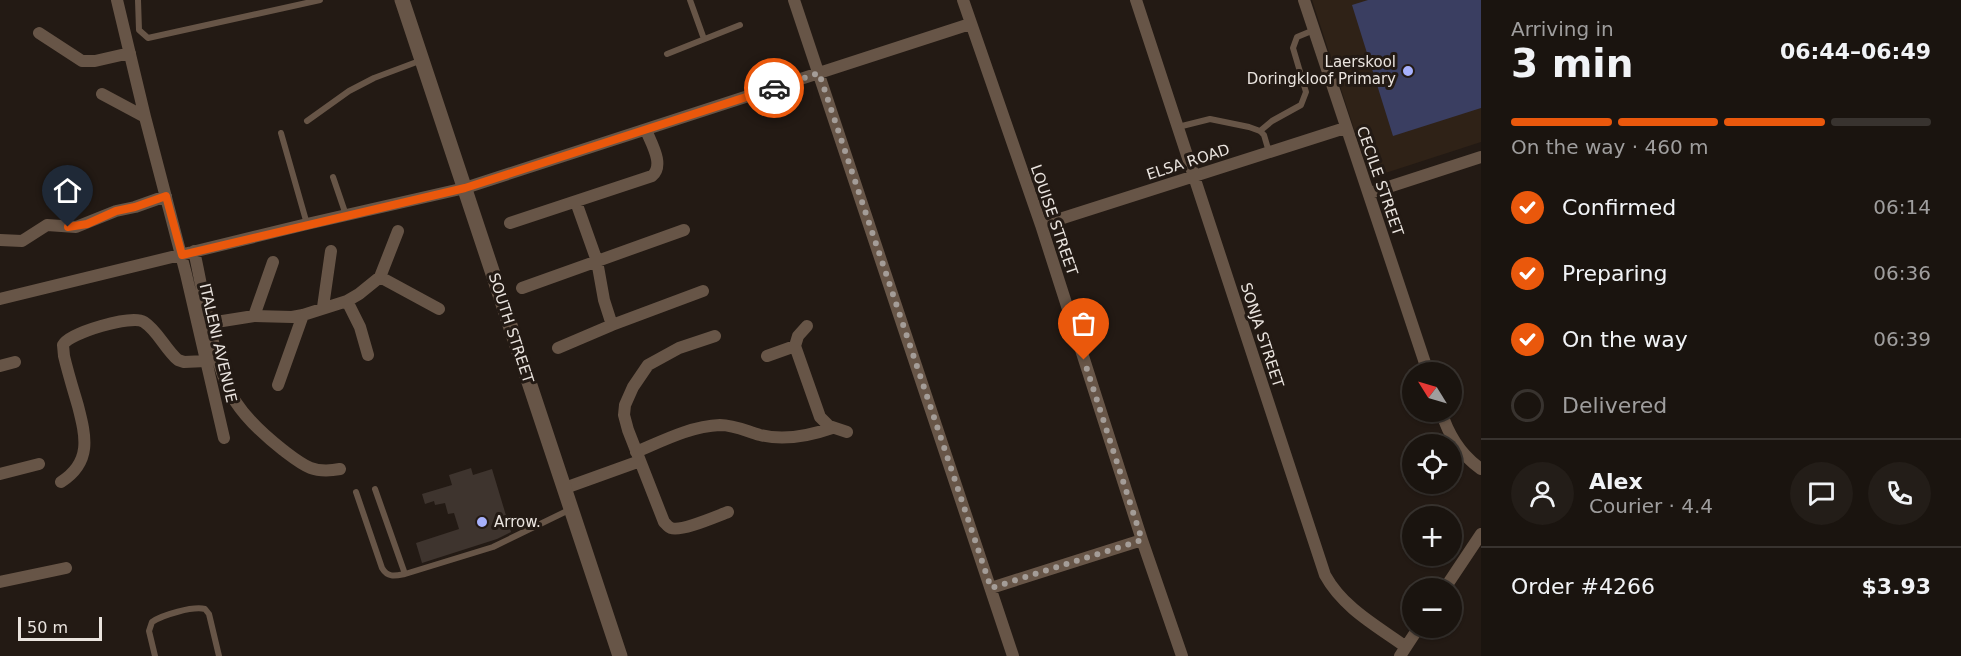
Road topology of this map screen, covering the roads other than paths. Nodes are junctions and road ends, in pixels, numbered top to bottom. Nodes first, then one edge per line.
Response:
1 (117, 0) edge
2 (138, 0) edge
3 (320, 0) edge
4 (402, 0) edge
5 (690, 0) edge
6 (794, 0) edge
7 (963, 0) edge
8 (1136, 0) edge
9 (1304, 0) edge
10 (970, 24) junction
11 (740, 25) dead end
12 (1314, 30) junction
13 (39, 33) dead end
14 (704, 39) junction
15 (130, 53) junction
16 (667, 54) dead end
17 (423, 60) junction
18 (819, 73) junction
19 (102, 94) dead end
20 (145, 117) junction
21 (307, 121) dead end
22 (1178, 127) junction
23 (1345, 128) junction
24 (646, 130) junction
25 (1260, 131) junction
26 (281, 133) dead end
27 (1269, 152) junction
28 (1481, 157) edge
29 (1194, 176) junction
30 (333, 177) dead end
31 (465, 188) junction
32 (1370, 193) junction
33 (166, 196) junction
34 (576, 202) junction
35 (346, 215) junction
36 (307, 224) junction
37 (510, 224) dead end
38 (1041, 225) junction
39 (684, 230) dead end
40 (398, 231) dead end
41 (0, 240) edge
42 (194, 251) junction
43 (332, 251) dead end
44 (182, 255) junction
45 (597, 261) junction
46 (273, 262) dead end
47 (380, 277) junction
48 (522, 288) dead end
49 (703, 291) dead end
50 (0, 298) edge
51 (347, 301) junction
52 (323, 307) junction
53 (438, 309) dead end
54 (303, 315) junction
55 (254, 316) junction
56 (210, 323) junction
57 (612, 325) junction
58 (807, 326) dead end
59 (715, 336) dead end
60 (795, 346) junction
61 (558, 348) dead end
62 (368, 356) dead end
63 (767, 356) dead end
64 (206, 361) junction
65 (15, 362) dead end
66 (1425, 362) edge
67 (0, 366) edge
68 (278, 385) dead end
69 (1446, 422) edge
70 (832, 428) junction
71 (848, 432) dead end
72 (224, 438) dead end
73 (638, 456) junction
74 (39, 464) dead end
75 (1481, 469) edge
76 (340, 470) dead end
77 (0, 474) edge
78 (61, 482) dead end
79 (565, 488) junction
80 (375, 489) dead end
81 (356, 492) dead end
82 (571, 508) junction
83 (728, 512) dead end
84 (1481, 534) edge
85 (1142, 540) junction
86 (66, 567) dead end
87 (405, 574) junction
88 (1452, 578) edge
89 (0, 582) edge
90 (991, 588) junction
91 (1412, 638) edge
92 (1403, 651) edge
93 (155, 656) edge
94 (219, 656) edge
95 (620, 656) edge
96 (1013, 656) edge
97 (1182, 656) edge

1 - 15 street, ITALENI AVENUE
2 - 3 lane
4 - 17 street, SOUTH STREET
5 - 14 lane
6 - 18 street
7 - 10 street, LOUISE STREET
8 - 22 street, SONJA STREET
9 - 12 street, CECILE STREET
10 - 18 street
10 - 38 street, LOUISE STREET
11 - 14 lane
12 - 23 street, CECILE STREET
12 - 25 lane
13 - 15 street
14 - 16 lane
15 - 20 street, ITALENI AVENUE
17 - 21 lane
17 - 31 street, SOUTH STREET
18 - 24 street
18 - 90 street
19 - 20 street
20 - 33 street, ITALENI AVENUE
22 - 25 lane
22 - 29 street, SONJA STREET
23 - 27 street, ELSA ROAD
23 - 32 street, CECILE STREET
24 - 31 street
24 - 34 street
25 - 27 lane
26 - 36 lane
27 - 29 street, ELSA ROAD
28 - 32 street
29 - 38 street, ELSA ROAD
29 - 92 street, SONJA STREET
30 - 35 lane
31 - 35 street
31 - 79 street, SOUTH STREET
32 - 66 street, CECILE STREET
33 - 41 street
33 - 44 street, ITALENI AVENUE
34 - 37 street
34 - 45 street
35 - 36 street
36 - 42 street
38 - 85 street, LOUISE STREET
39 - 45 street
40 - 47 street
42 - 44 street
42 - 56 street
43 - 52 street
44 - 50 street
44 - 64 street, ITALENI AVENUE
45 - 48 street
45 - 57 street
46 - 55 street
47 - 51 street
47 - 53 street
49 - 57 street
51 - 52 street
51 - 62 street
52 - 54 street
54 - 55 street
54 - 68 street
55 - 56 street
56 - 76 street
57 - 61 street
58 - 60 street
59 - 73 street
60 - 63 street
60 - 70 street
64 - 72 street, ITALENI AVENUE
64 - 78 street
65 - 67 street
69 - 75 street
70 - 71 street
70 - 73 street
73 - 79 street
73 - 83 street
74 - 77 street
79 - 82 street, SOUTH STREET
80 - 87 lane
81 - 87 lane
82 - 87 lane
82 - 95 street, SOUTH STREET
84 - 88 street
85 - 90 street
85 - 97 street, LOUISE STREET
86 - 89 street
90 - 96 street
91 - 92 street
93 - 94 lane

